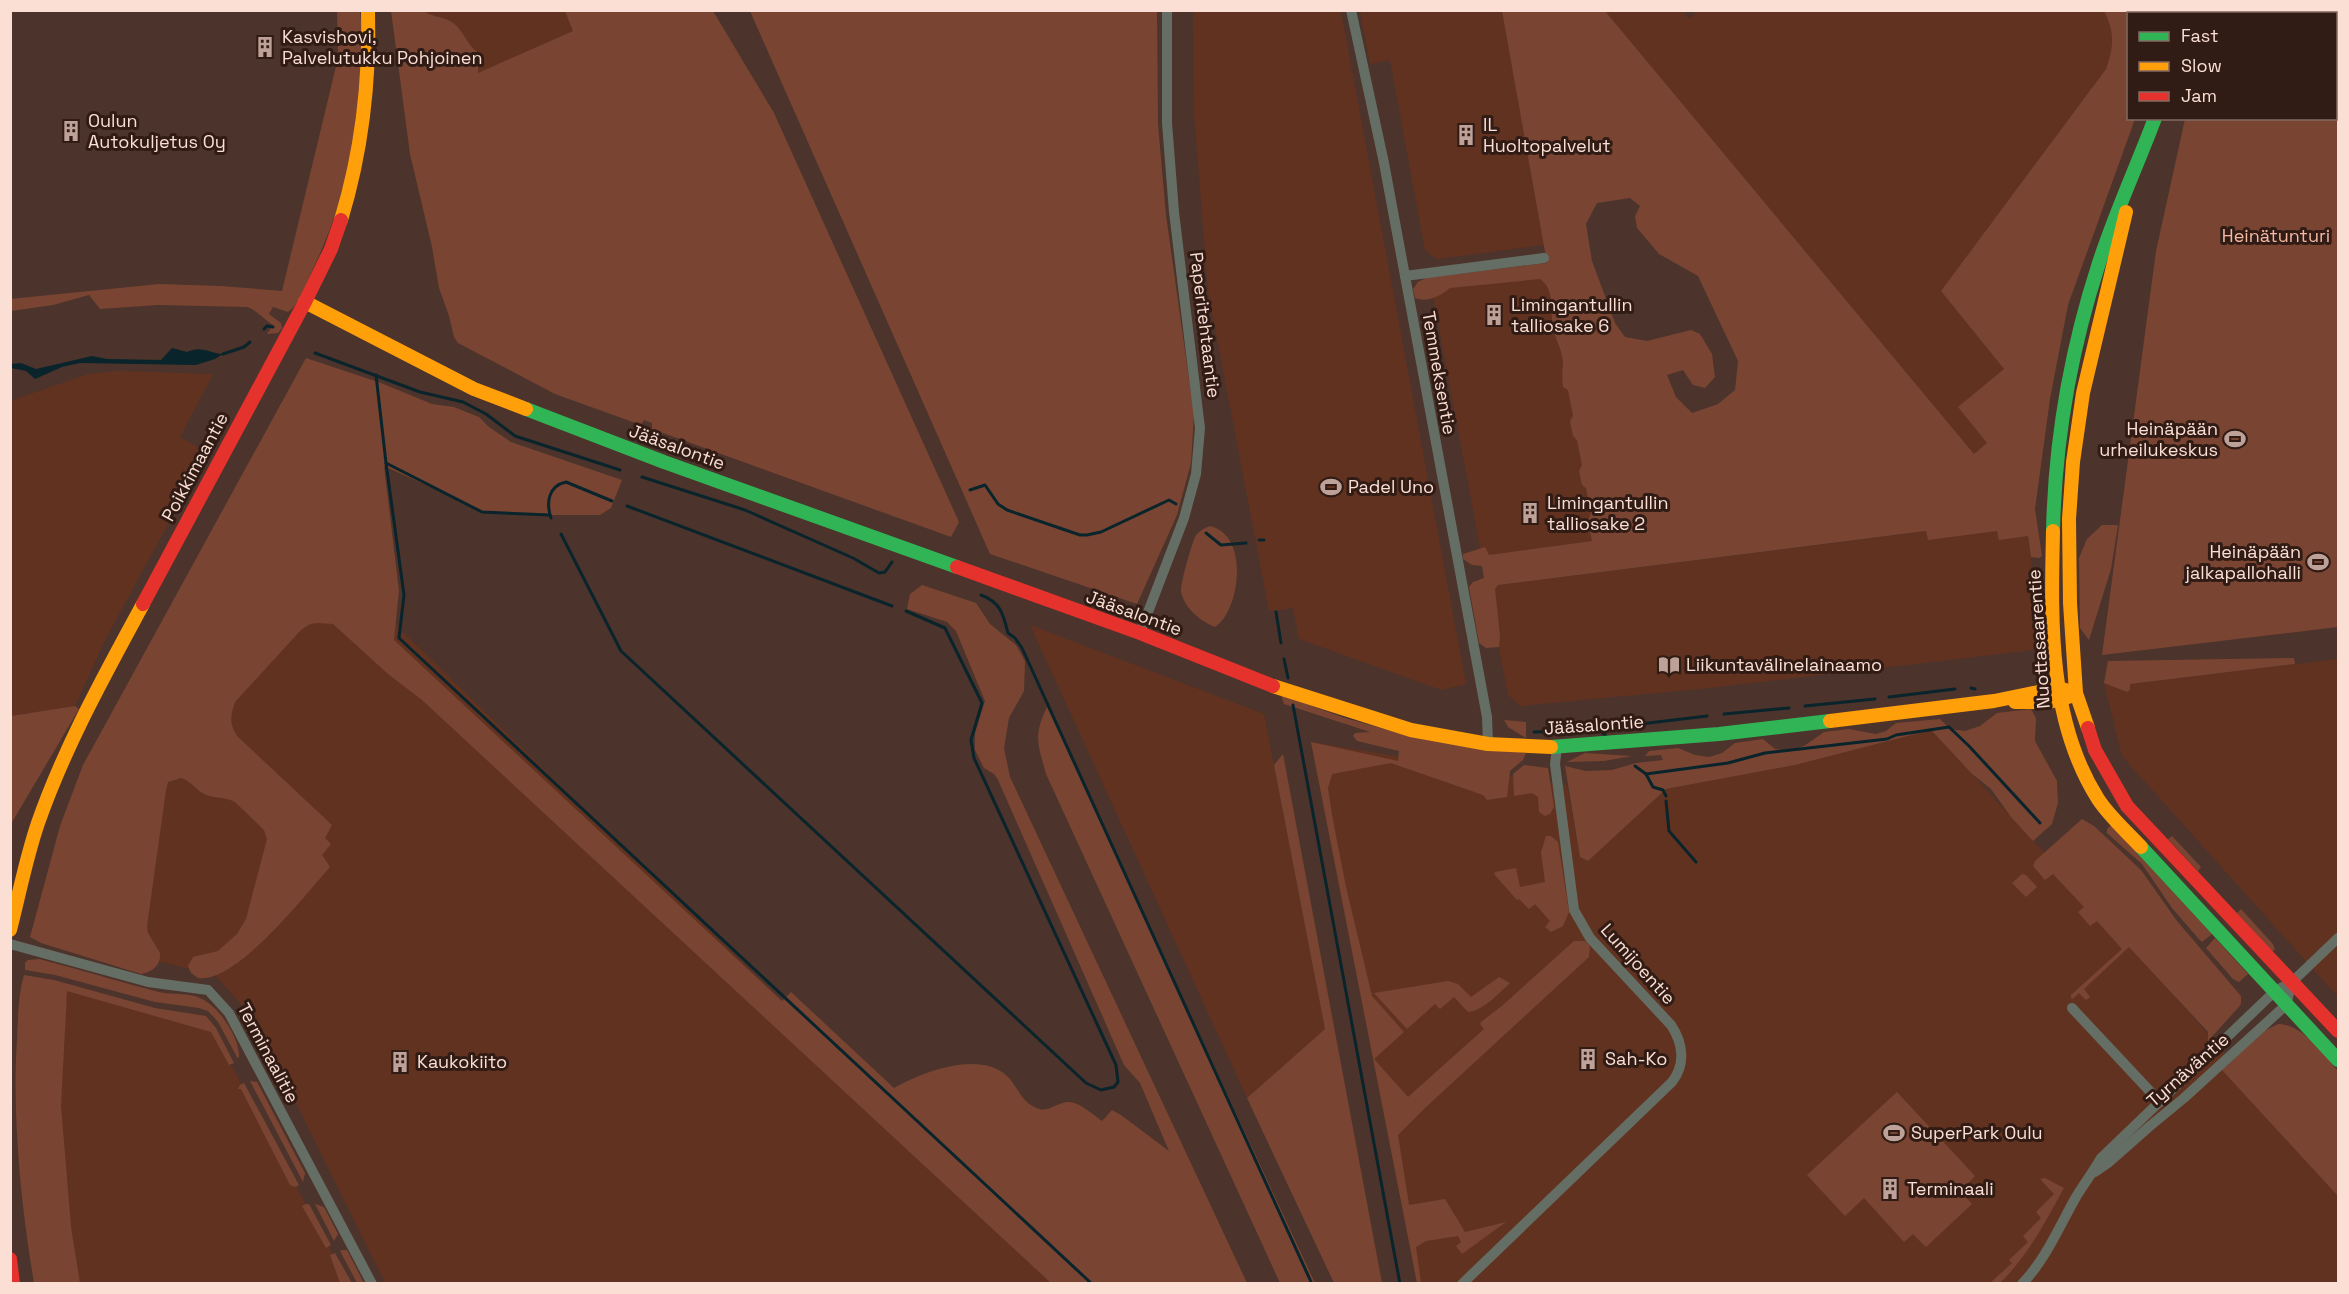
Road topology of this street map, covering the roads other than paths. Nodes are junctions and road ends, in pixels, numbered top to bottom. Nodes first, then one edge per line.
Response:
1 (368, 10) edge
2 (1167, 10) edge
3 (1351, 10) edge
4 (2154, 120) edge
5 (2139, 162) junction
6 (1544, 258) dead end
7 (1405, 276) junction
8 (305, 302) junction
9 (1140, 633) junction
10 (2076, 693) junction
11 (2059, 694) junction
12 (1488, 744) junction
13 (1557, 747) junction
14 (10, 930) edge
15 (2338, 938) edge
16 (10, 944) edge
17 (2292, 982) junction
18 (2275, 992) junction
19 (2286, 1005) junction
20 (2072, 1008) dead end
21 (2338, 1031) edge
22 (2338, 1060) edge
23 (2160, 1102) junction
24 (2092, 1174) junction
25 (10, 1259) edge
26 (13, 1284) edge
27 (372, 1284) edge
28 (1462, 1284) edge
29 (2022, 1284) edge

1 - 8 main road, Poikkimaantie
2 - 9 street, Paperitehtaantie
3 - 7 street, Temmeksentie
4 - 5 main road, Nuottasaarentie
5 - 10 main road, Nuottasaarentie
5 - 11 main road, Nuottasaarentie
6 - 7 street
7 - 12 street, Temmeksentie
8 - 9 main road, Jääsalontie
8 - 14 main road, Poikkimaantie
9 - 12 main road, Jääsalontie
10 - 11 main road, Jääsalontie
10 - 17 main road, Nuottasaarentie
11 - 13 main road, Jääsalontie
11 - 18 main road, Nuottasaarentie
12 - 13 main road, Jääsalontie
13 - 28 street, Lumijoentie
15 - 17 street, Tyrnäväntie
16 - 27 street, Terminaalitie
17 - 18 street, Tyrnäväntie
17 - 19 street
17 - 21 main road, Nuottasaarentie
18 - 19 main road, Nuottasaarentie
18 - 23 street, Tyrnäväntie
19 - 22 main road, Nuottasaarentie
19 - 24 street, Tyrnäväntie
20 - 23 street
23 - 24 street, Tyrnäväntie
24 - 29 street, Tyrnäväntie
25 - 26 main road

